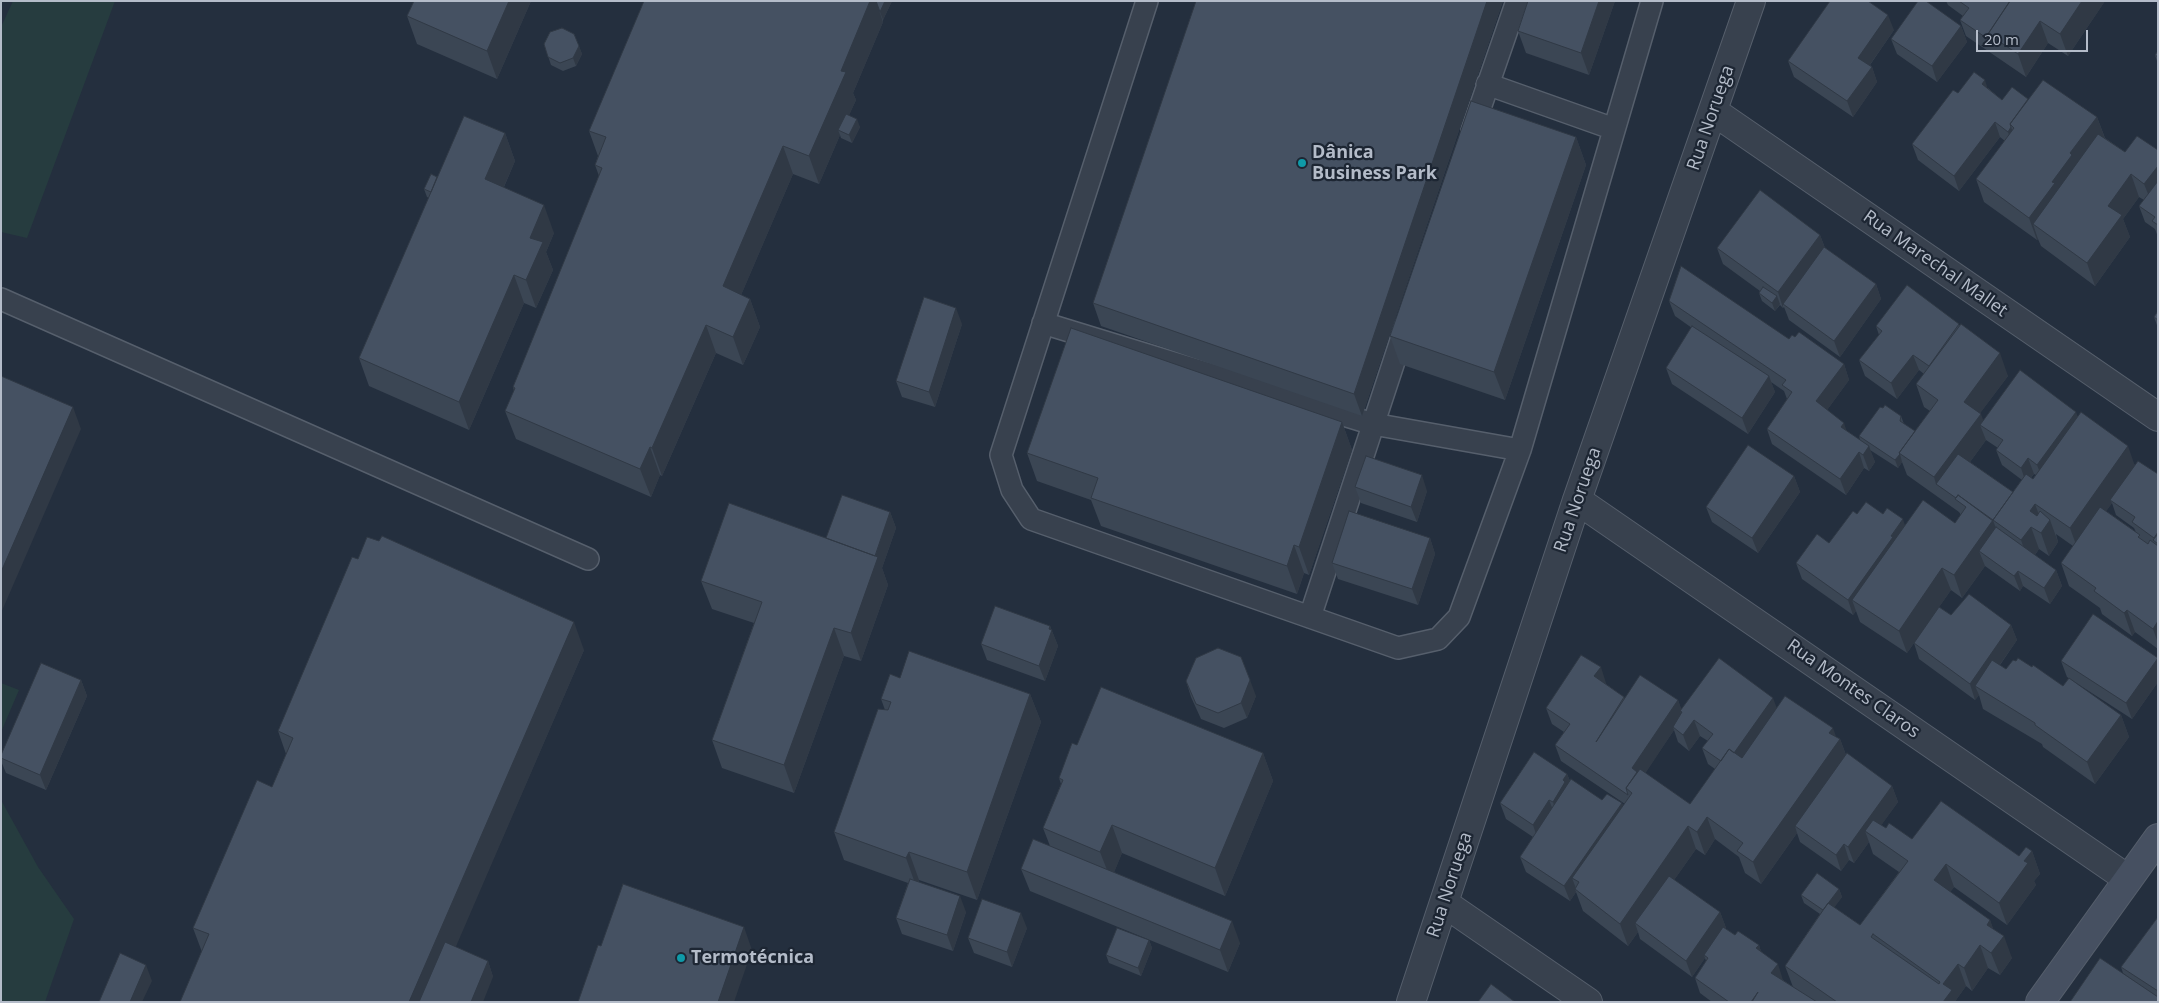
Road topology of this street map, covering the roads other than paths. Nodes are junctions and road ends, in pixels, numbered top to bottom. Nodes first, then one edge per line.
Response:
1 (1147, 1) edge
2 (1517, 1) edge
3 (1652, 1) edge
4 (1751, 1) edge
5 (1487, 84) junction
6 (1713, 111) junction
7 (1614, 129) junction
8 (1465, 150) edge
9 (1, 299) edge
10 (1411, 310) edge
11 (1043, 323) junction
12 (2158, 417) edge
13 (1373, 424) junction
14 (1520, 450) junction
15 (1578, 500) junction
16 (588, 559) dead end
17 (1310, 617) junction
18 (2158, 838) edge
19 (2128, 879) junction
20 (1444, 903) junction
21 (1411, 1002) edge
22 (1588, 1002) edge
23 (2040, 1002) edge

1 - 11 lane
2 - 5 lane
3 - 7 lane
4 - 6 street, Rua Noruega
5 - 7 lane
5 - 8 lane
6 - 12 street, Rua Marechal Mallet
6 - 15 street, Rua Noruega
7 - 14 lane
9 - 16 lane
10 - 13 lane
11 - 13 lane
11 - 17 lane
13 - 14 lane
13 - 17 lane
14 - 17 lane
15 - 19 street, Rua Montes Claros
15 - 20 street, Rua Noruega
18 - 19 street
19 - 23 street
20 - 21 street, Rua Noruega
20 - 22 street

